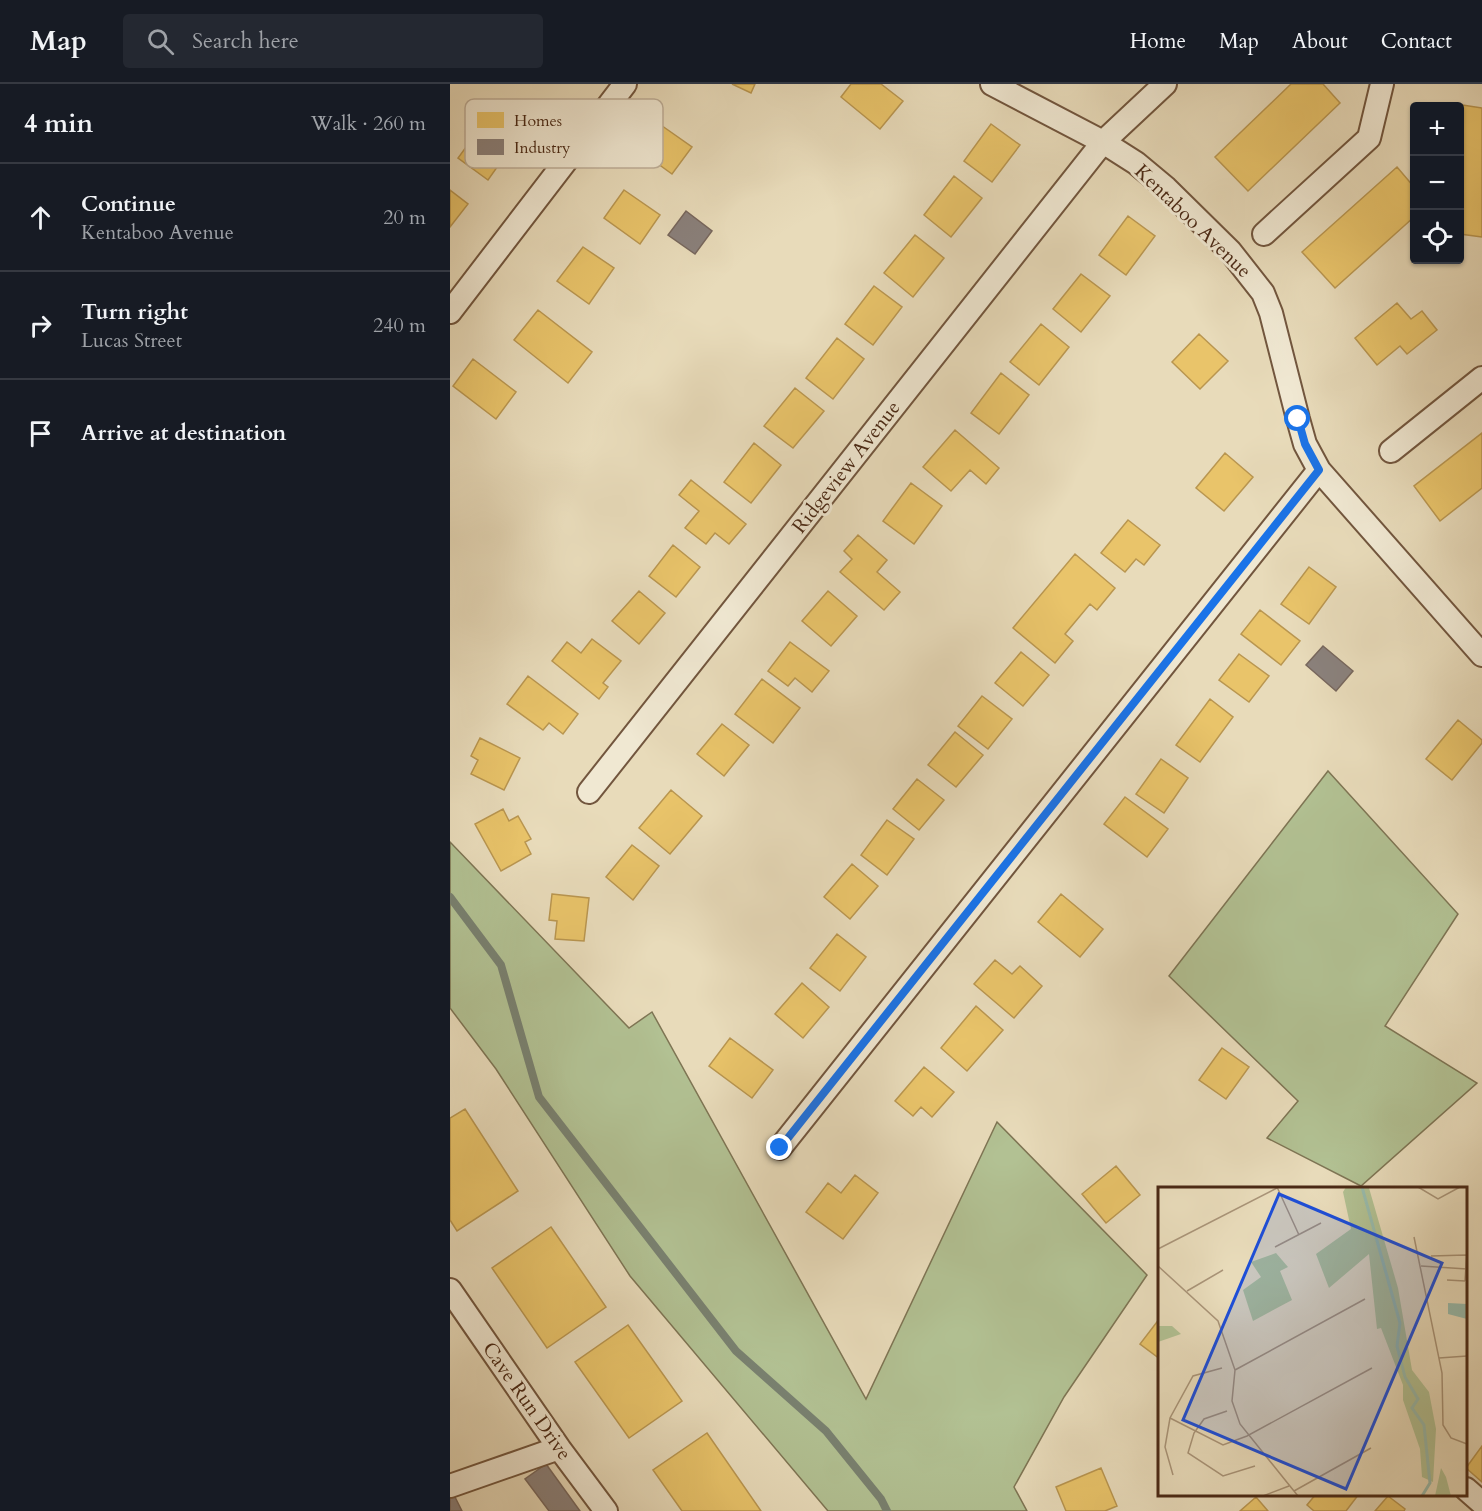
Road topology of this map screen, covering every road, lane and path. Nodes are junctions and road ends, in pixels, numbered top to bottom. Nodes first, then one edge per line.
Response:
1 (625, 84) edge
2 (992, 84) edge
3 (1165, 84) edge
4 (1382, 84) edge
5 (613, 99) edge
6 (1103, 142) junction
7 (561, 168) edge
8 (1264, 234) dead end
9 (450, 312) edge
10 (1482, 378) edge
11 (1391, 451) dead end
12 (1319, 470) junction
13 (1482, 655) edge
14 (589, 792) dead end
15 (780, 1148) dead end
16 (450, 1290) edge
17 (559, 1448) junction
18 (450, 1486) edge
19 (1467, 1490) edge
20 (1482, 1503) edge
21 (606, 1511) edge

1 - 5 street
2 - 6 street, Kentaboo Avenue
3 - 6 street, Ridgeview Avenue
4 - 8 street
6 - 12 street, Kentaboo Avenue
6 - 14 street, Ridgeview Avenue
7 - 9 street
10 - 11 street
12 - 13 street, Kentaboo Avenue
12 - 15 street
16 - 17 street, Cave Run Drive
17 - 18 street
17 - 21 street, Cave Run Drive
19 - 20 street

